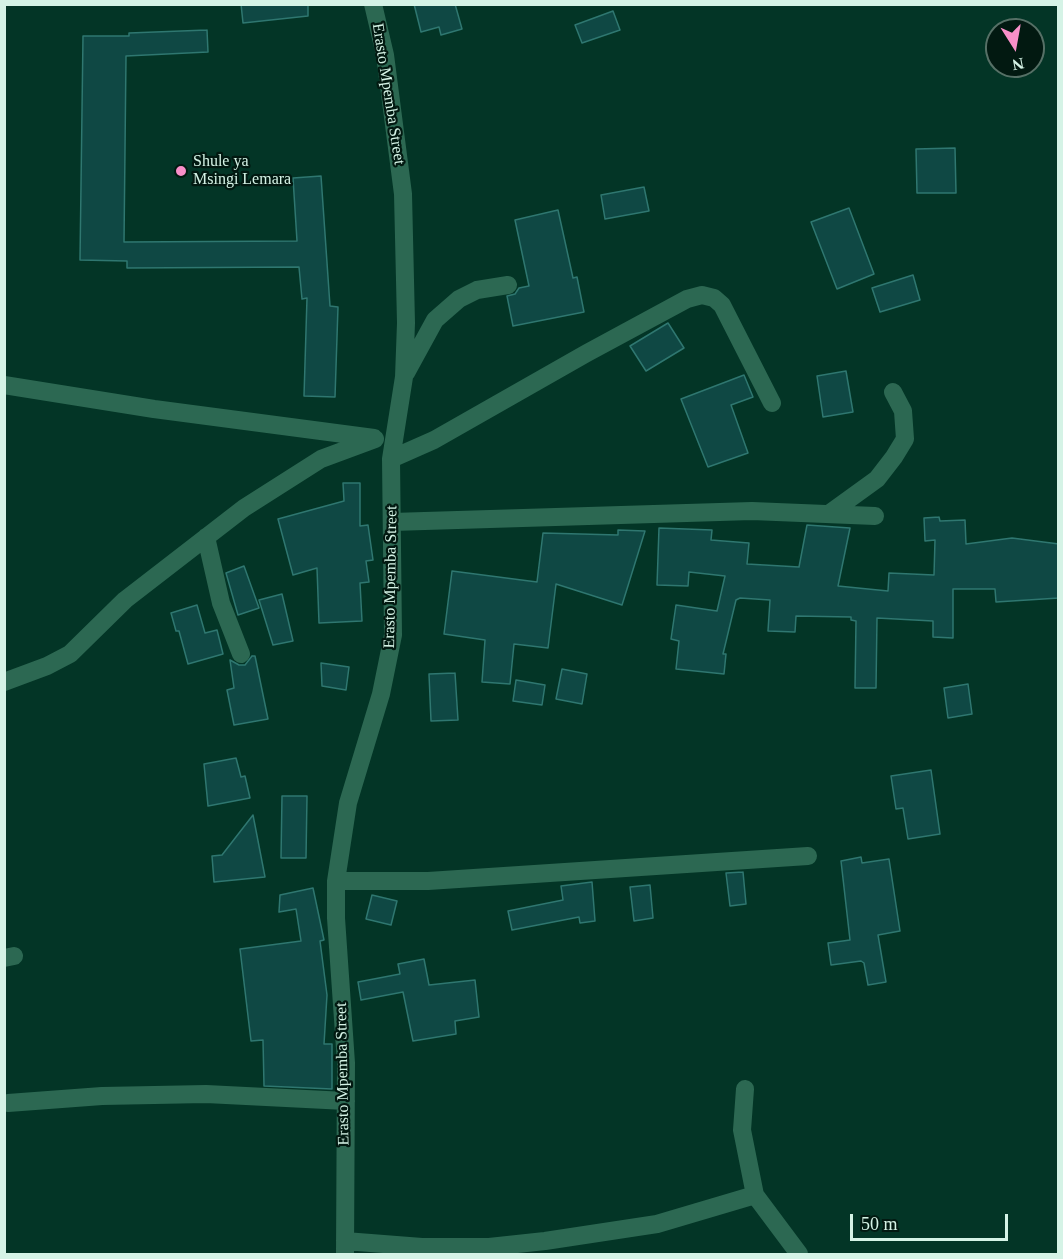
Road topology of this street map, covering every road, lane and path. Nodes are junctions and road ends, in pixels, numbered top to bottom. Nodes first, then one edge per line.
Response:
1 (373, 4) edge
2 (508, 285) dead end
3 (404, 377) junction
4 (4, 384) edge
5 (893, 392) dead end
6 (772, 402) dead end
7 (375, 439) junction
8 (393, 440) junction
9 (392, 459) junction
10 (830, 513) junction
11 (875, 516) dead end
12 (392, 522) junction
13 (206, 537) junction
14 (241, 654) dead end
15 (4, 682) edge
16 (808, 856) dead end
17 (336, 881) junction
18 (745, 1089) dead end
19 (346, 1101) junction
20 (8, 1103) dead end
21 (755, 1195) junction
22 (345, 1248) edge
23 (799, 1254) edge

1 - 3 street, Erasto Mpemba Street
2 - 3 street
3 - 8 street, Erasto Mpemba Street
4 - 7 street
5 - 10 street
6 - 9 street
7 - 8 street
7 - 13 street
8 - 9 street, Erasto Mpemba Street
9 - 12 street, Erasto Mpemba Street
10 - 11 street
10 - 12 street
12 - 17 street, Erasto Mpemba Street
13 - 14 street
13 - 15 street
16 - 17 street
17 - 19 street, Erasto Mpemba Street
18 - 21 street
19 - 20 street
19 - 22 street, Erasto Mpemba Street
21 - 22 street
21 - 23 street

